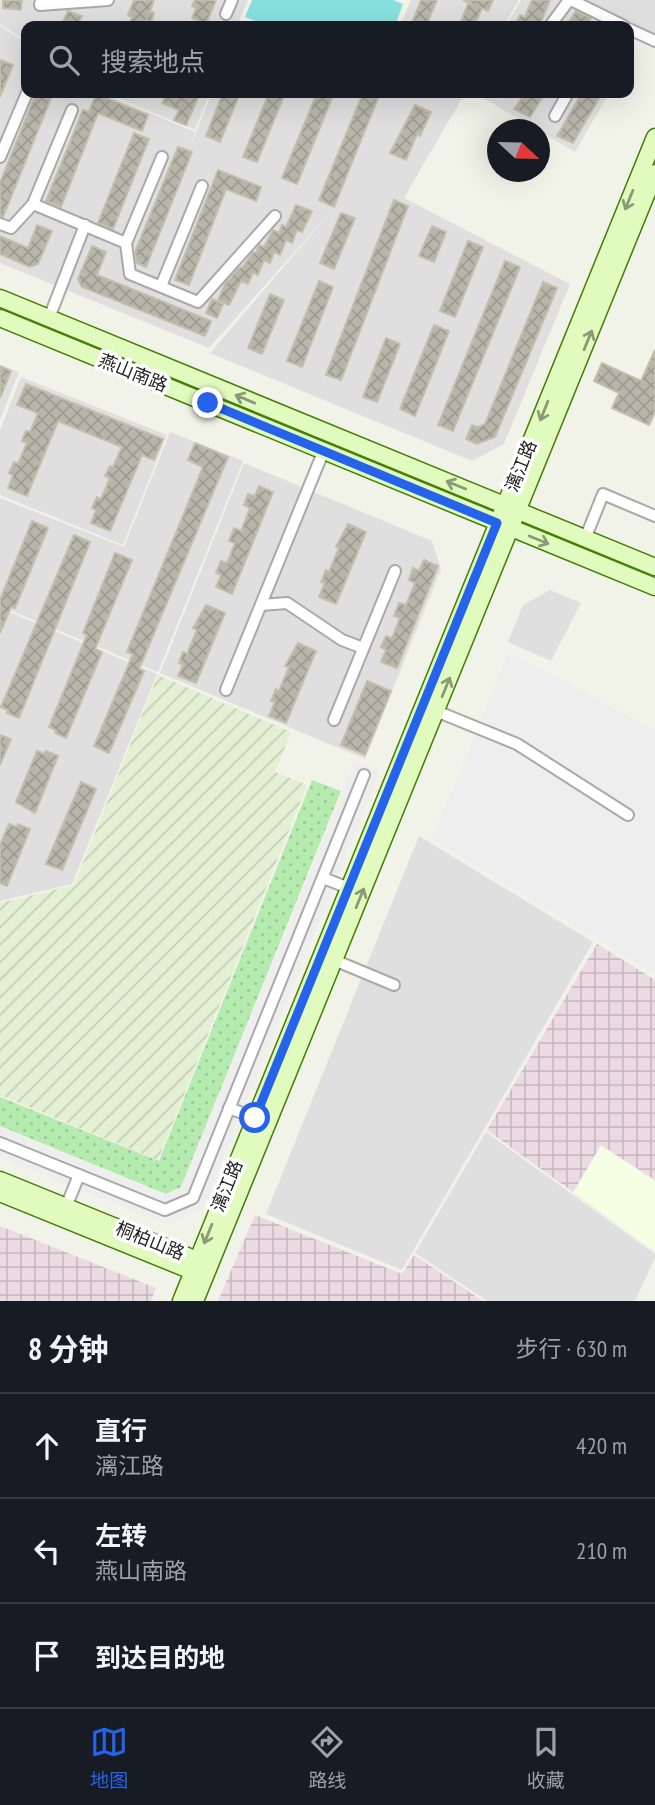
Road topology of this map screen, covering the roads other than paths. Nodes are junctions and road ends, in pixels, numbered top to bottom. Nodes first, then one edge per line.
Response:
1 (41, 0) edge
2 (108, 0) edge
3 (232, 0) edge
4 (570, 0) edge
5 (226, 14) dead end
6 (554, 21) edge
7 (606, 21) edge
8 (634, 31) edge
9 (655, 41) edge
10 (25, 98) edge
11 (565, 98) edge
12 (72, 110) dead end
13 (555, 116) dead end
14 (655, 137) edge
15 (0, 157) edge
16 (162, 157) dead end
17 (655, 173) edge
18 (202, 186) dead end
19 (33, 204) junction
20 (275, 216) dead end
21 (0, 224) edge
22 (85, 225) junction
23 (126, 243) junction
24 (160, 286) junction
25 (0, 298) edge
26 (0, 318) edge
27 (49, 318) junction
28 (41, 335) junction
29 (215, 386) junction
30 (208, 403) junction
31 (331, 434) junction
32 (324, 450) junction
33 (512, 508) junction
34 (655, 516) edge
35 (504, 526) junction
36 (585, 539) junction
37 (655, 567) edge
38 (395, 571) dead end
39 (655, 587) edge
40 (261, 605) junction
41 (363, 648) junction
42 (226, 690) dead end
43 (436, 711) junction
44 (334, 720) dead end
45 (364, 775) dead end
46 (628, 815) dead end
47 (323, 878) junction
48 (349, 888) junction
49 (334, 960) junction
50 (394, 985) dead end
51 (229, 1108) junction
52 (255, 1118) junction
53 (0, 1143) edge
54 (79, 1175) junction
55 (0, 1180) edge
56 (0, 1193) edge
57 (66, 1207) junction
58 (199, 1267) junction
59 (181, 1301) edge
60 (195, 1301) edge

1 - 2 street
3 - 5 street
4 - 6 street
4 - 7 street
8 - 9 street
10 - 15 street
11 - 13 street
12 - 19 street
14 -> 33 street, 漓江路
16 - 23 street
33 -> 17 street, 漓江路
18 - 24 street
19 - 21 street
19 - 22 street
20 - 24 street
22 - 23 street
22 - 27 street
23 - 24 street
25 - 27 street, 燕山南路
26 - 28 street, 燕山南路
27 - 28 street
27 - 29 street, 燕山南路
28 - 30 street, 燕山南路
29 - 30 street
31 -> 29 street, 燕山南路
30 - 32 street, 燕山南路
31 - 32 street
33 -> 31 street, 燕山南路
32 - 35 street, 燕山南路
32 - 40 street
33 - 35 street, 漓江路
33 - 36 street, 燕山南路
34 - 36 street
35 -> 39 street, 燕山南路
43 -> 35 street, 漓江路
35 - 48 street, 漓江路
36 - 37 street, 燕山南路
38 - 41 street
40 - 41 street
40 - 42 street
41 - 44 street
43 - 46 street
49 -> 43 street, 漓江路
45 - 47 street
47 - 48 street
47 - 51 street
48 - 52 street, 漓江路
49 - 50 street
49 - 58 street, 漓江路
51 - 52 street
51 - 54 street
52 -> 58 street, 漓江路
53 - 54 street
54 - 57 street
55 - 57 street, 桐柏山路
56 - 58 street, 桐柏山路
57 - 58 street, 桐柏山路
58 - 59 street, 漓江路
58 - 60 street, 漓江路

